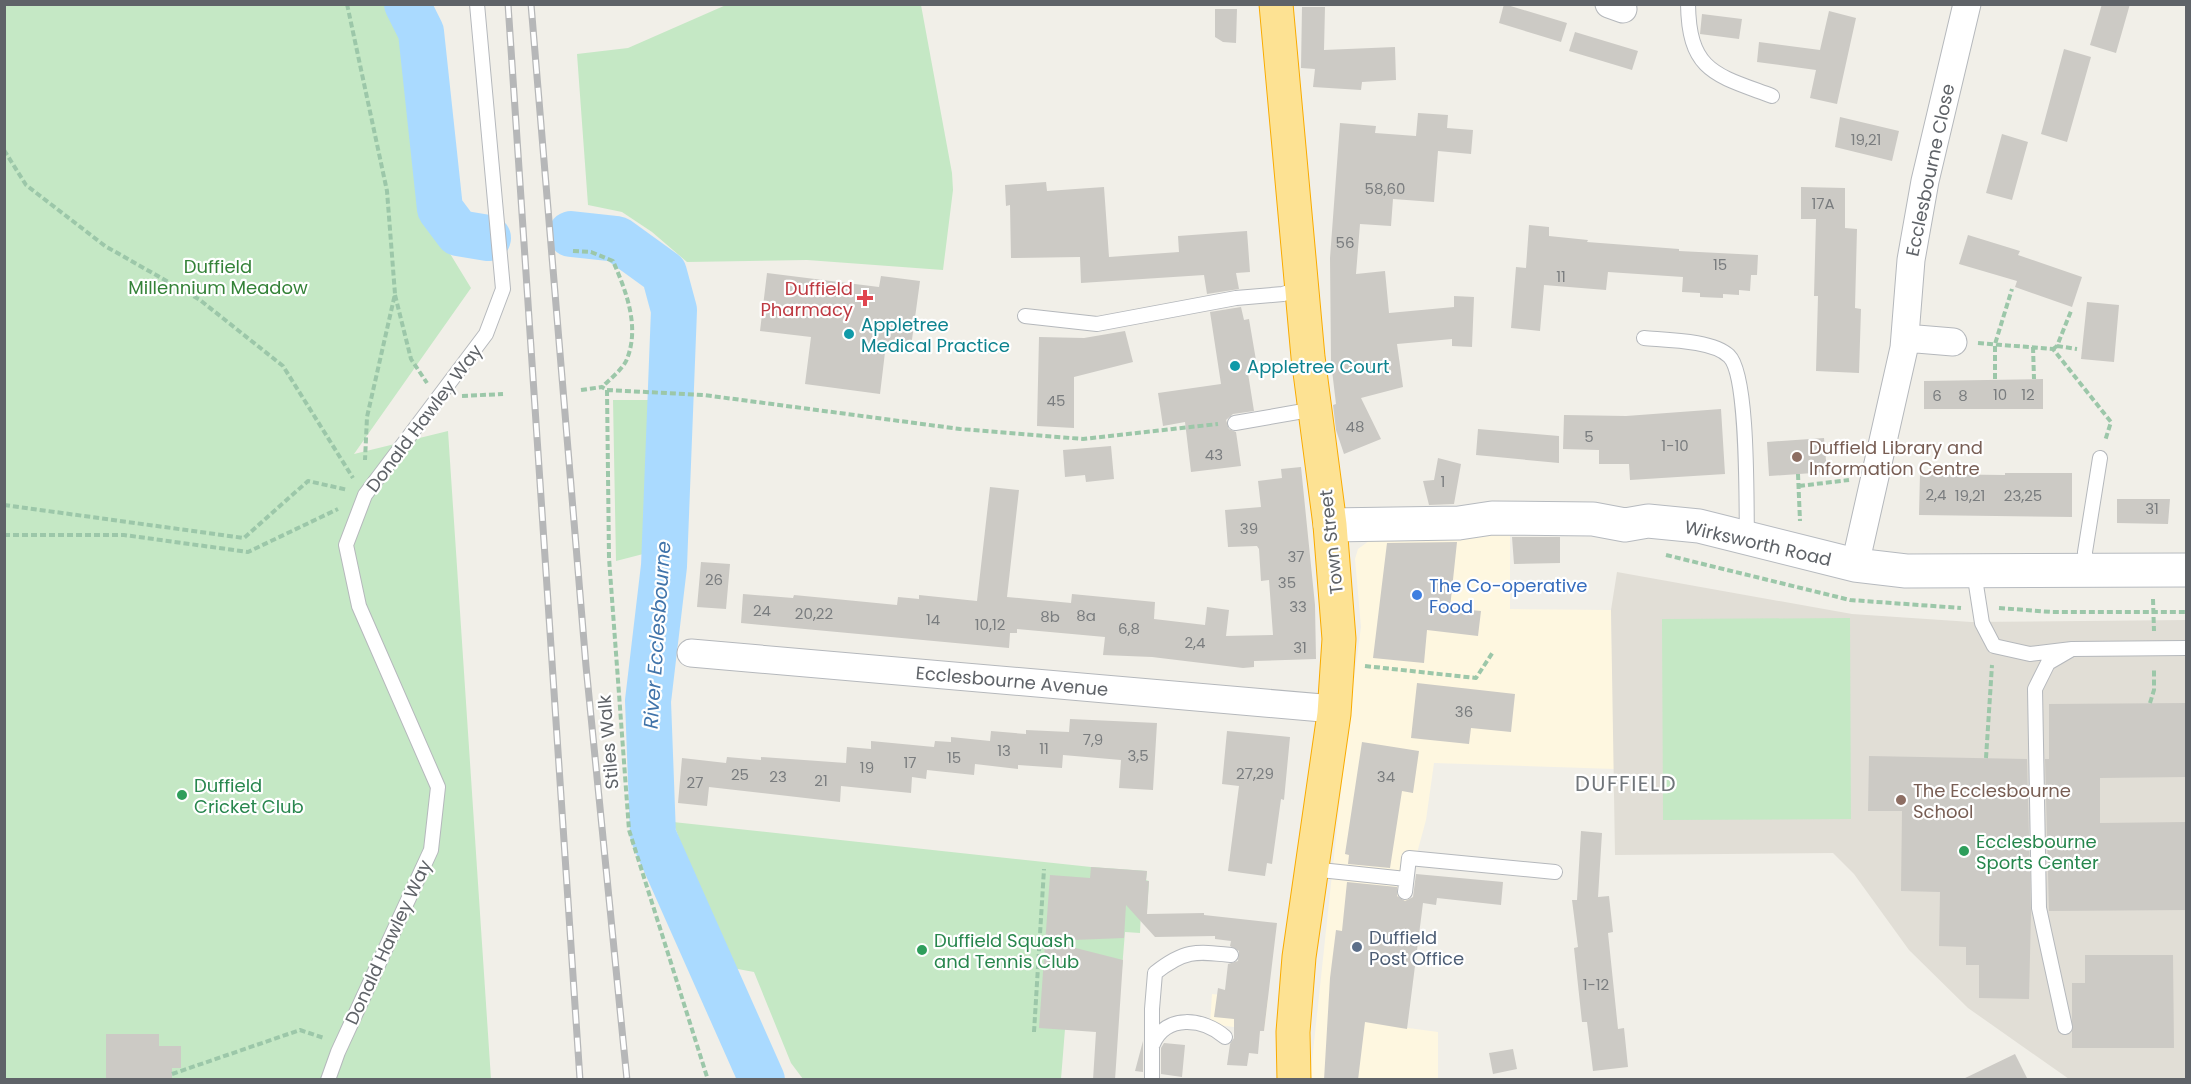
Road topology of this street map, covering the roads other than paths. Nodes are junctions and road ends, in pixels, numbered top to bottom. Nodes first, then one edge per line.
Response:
1 (477, 4) edge
2 (1276, 4) edge
3 (1688, 4) edge
4 (1967, 4) edge
5 (1772, 96) dead end
6 (1301, 288) junction
7 (1025, 316) dead end
8 (1905, 338) junction
9 (1644, 339) dead end
10 (1953, 342) road end
11 (1315, 409) junction
12 (1235, 423) road end
13 (2100, 458) road end
14 (1330, 525) junction
15 (1747, 538) junction
16 (1855, 565) junction
17 (2187, 570) edge
18 (1974, 572) junction
19 (2086, 572) junction
20 (2187, 648) edge
21 (2072, 650) junction
22 (691, 653) dead end
23 (1334, 709) junction
24 (1311, 869) junction
25 (1555, 872) dead end
26 (1231, 955) dead end
27 (2065, 1027) dead end
28 (1225, 1037) dead end
29 (1153, 1044) junction
30 (328, 1080) edge
31 (1152, 1080) edge
32 (1294, 1080) edge

1 - 30 lane, Donald Hawley Way
2 - 6 highway, Town Street
3 - 5 lane
4 - 8 street, Ecclesbourne Close
6 - 7 lane
6 - 11 highway, Town Street
8 - 10 street
8 - 16 street, Ecclesbourne Close
9 - 15 lane
11 - 12 lane
11 - 14 highway, Town Street
13 - 19 lane
14 - 15 street, Wirksworth Road
14 - 23 highway, Town Street
15 - 16 street, Wirksworth Road
16 - 18 street, Wirksworth Road
17 - 19 street, Wirksworth Road
18 - 19 street, Wirksworth Road
18 - 21 lane
20 - 21 lane
21 - 27 lane
22 - 23 street, Ecclesbourne Avenue
23 - 24 highway, Town Street
24 - 25 lane
24 - 32 highway, Town Street
26 - 29 lane
28 - 29 lane
29 - 31 lane

